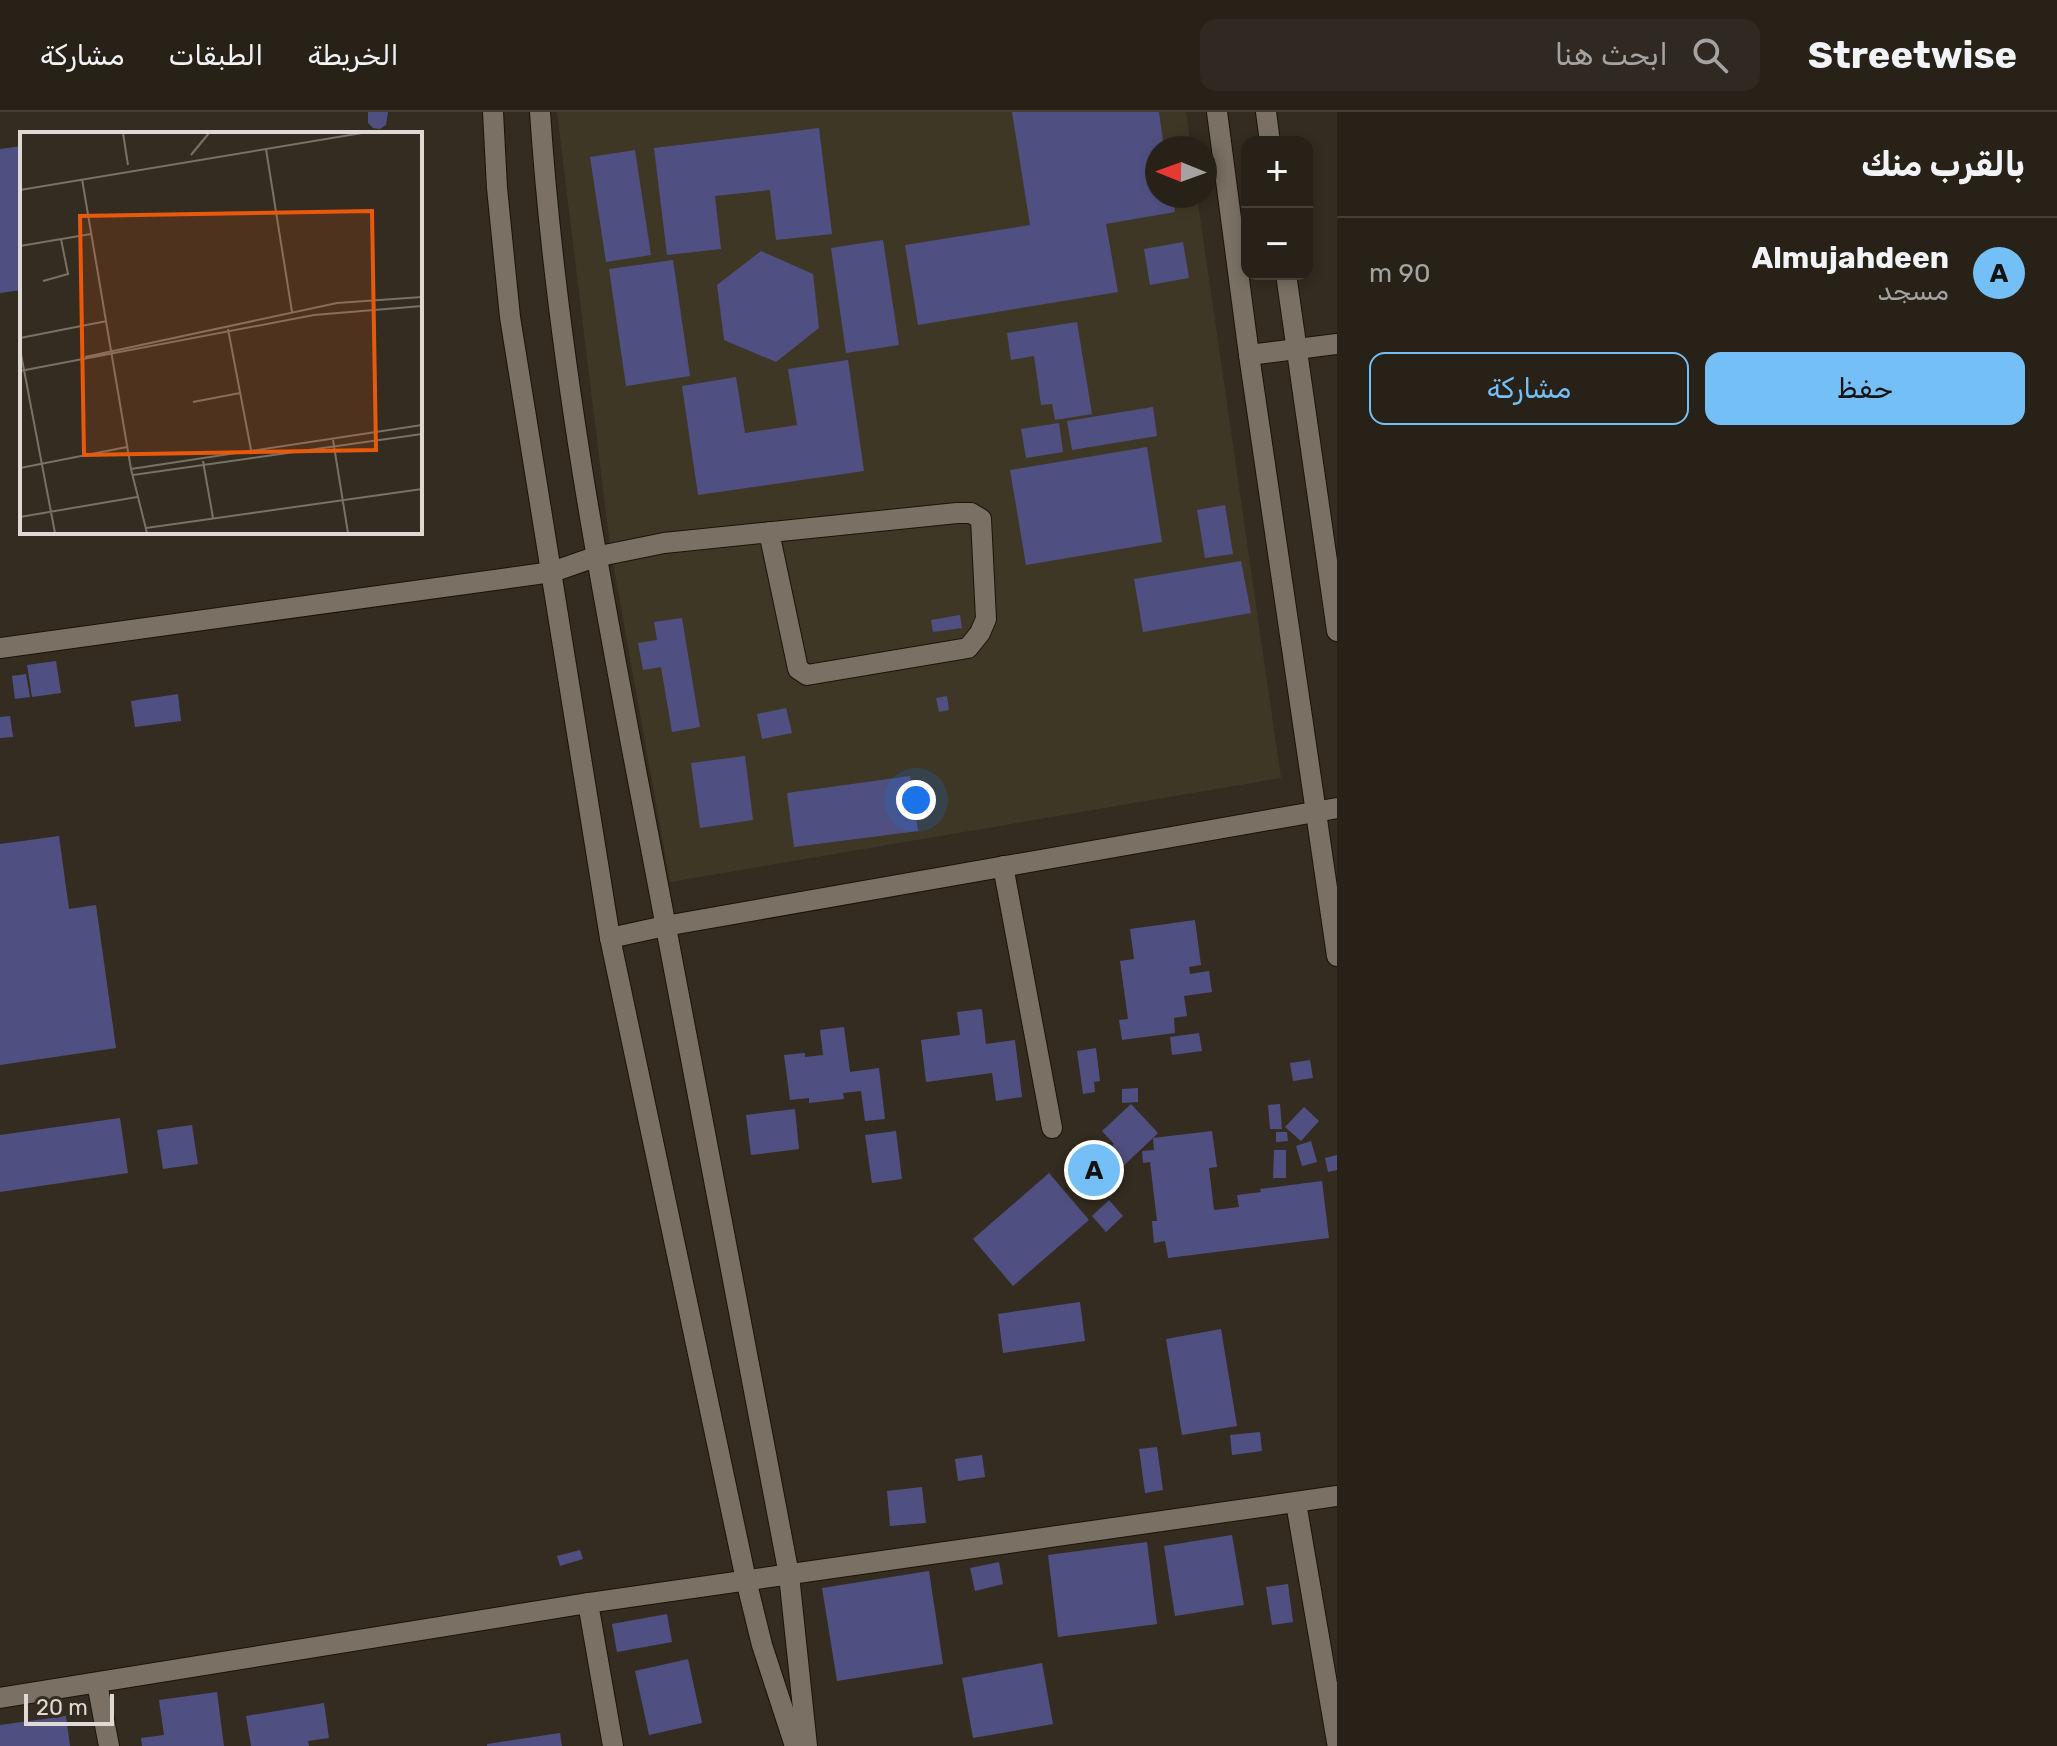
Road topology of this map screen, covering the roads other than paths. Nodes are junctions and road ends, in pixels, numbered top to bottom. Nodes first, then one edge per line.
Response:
1 (493, 112) edge
2 (540, 112) edge
3 (1217, 112) edge
4 (1266, 112) edge
5 (1269, 136) edge
6 (1287, 280) edge
7 (1337, 344) edge
8 (1295, 350) junction
9 (1249, 355) junction
10 (769, 532) junction
11 (595, 557) junction
12 (552, 572) junction
13 (1337, 631) edge
14 (0, 648) edge
15 (1337, 808) edge
16 (1314, 810) junction
17 (1003, 866) junction
18 (665, 926) junction
19 (610, 938) junction
20 (1337, 956) edge
21 (1052, 1128) dead end
22 (1337, 1496) edge
23 (1296, 1503) junction
24 (789, 1575) junction
25 (746, 1580) junction
26 (588, 1603) junction
27 (97, 1683) junction
28 (0, 1698) edge
29 (1337, 1742) edge
30 (109, 1746) edge
31 (613, 1746) edge
32 (795, 1746) edge
33 (807, 1746) edge

1 - 12 street
2 - 11 street
3 - 9 street
4 - 5 street
6 - 8 street
7 - 8 street
8 - 9 street
8 - 13 street
9 - 16 street
10 - 10 street
10 - 11 street
11 - 12 street
11 - 18 street
12 - 14 street
12 - 19 street
15 - 16 street
16 - 17 street
16 - 20 street
17 - 18 street
17 - 21 street
18 - 19 street
18 - 24 street
19 - 25 street
22 - 23 street
23 - 24 street
23 - 29 street
24 - 25 street
24 - 33 street
25 - 26 street
25 - 32 street
26 - 27 street
26 - 31 street
27 - 28 street
27 - 30 street

